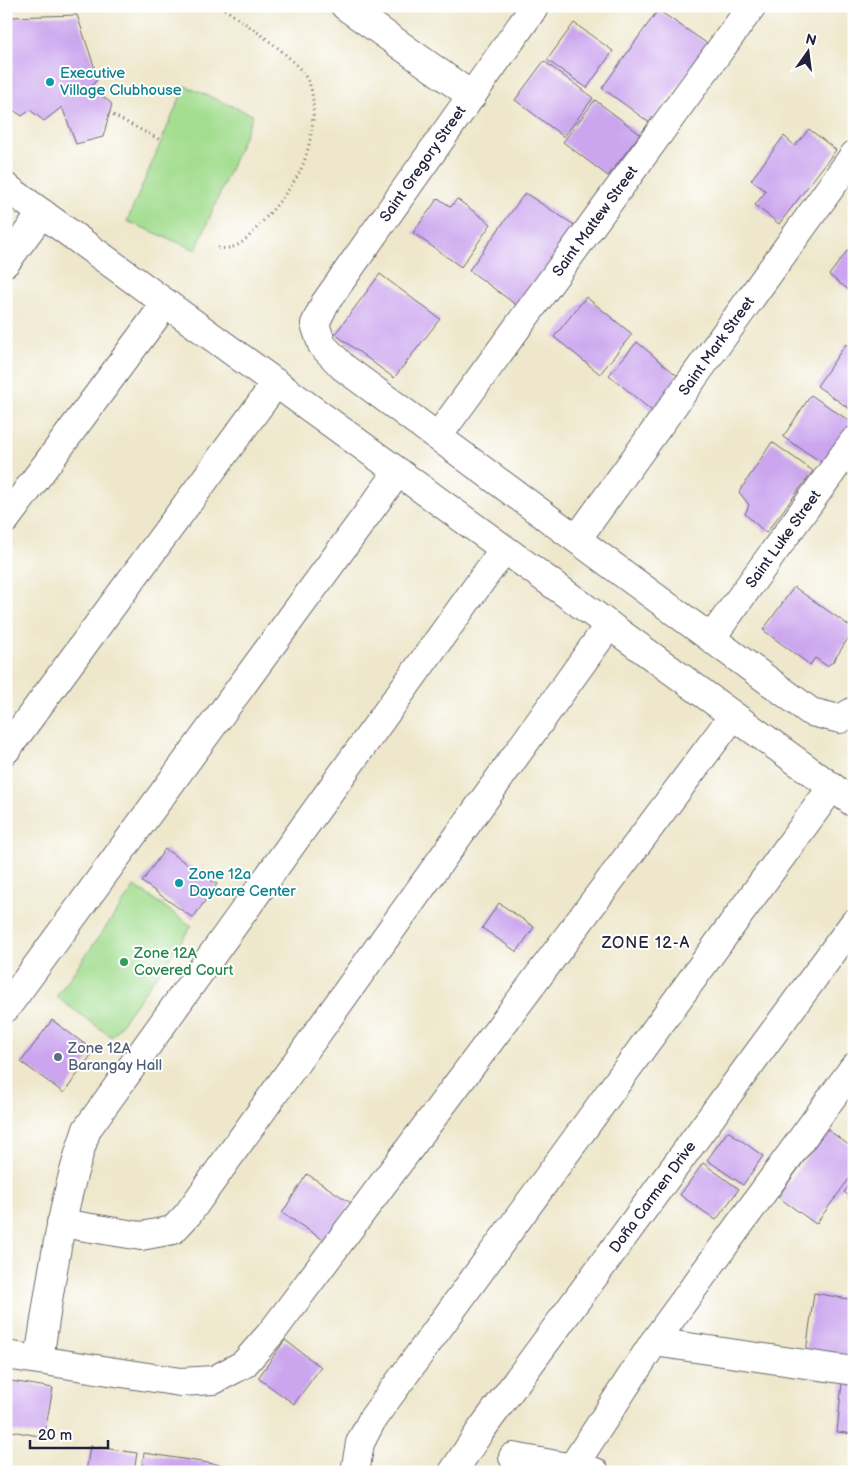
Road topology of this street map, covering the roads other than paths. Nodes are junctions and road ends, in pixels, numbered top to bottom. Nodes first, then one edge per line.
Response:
1 (345, 6) edge
2 (535, 6) edge
3 (752, 6) edge
4 (472, 96) junction
5 (854, 155) edge
6 (6, 187) edge
7 (42, 213) junction
8 (6, 262) edge
9 (166, 303) junction
10 (276, 383) junction
11 (438, 436) junction
12 (854, 440) edge
13 (398, 472) junction
14 (6, 519) edge
15 (577, 539) junction
16 (504, 549) junction
17 (609, 626) junction
18 (712, 637) junction
19 (854, 711) edge
20 (733, 716) junction
21 (6, 750) edge
22 (832, 787) junction
23 (854, 803) edge
24 (854, 923) edge
25 (6, 1008) edge
26 (854, 1067) edge
27 (61, 1223) junction
28 (654, 1342) junction
29 (6, 1355) edge
30 (39, 1359) junction
31 (854, 1371) edge
32 (513, 1457) dead end
33 (583, 1470) edge
34 (355, 1472) edge
35 (452, 1472) edge

1 - 4 street
2 - 4 street, Saint Gregory Street
3 - 11 street, Saint Mattew Street
4 - 11 street, Saint Gregory Street
5 - 15 street, Saint Mark Street
6 - 7 street
7 - 8 street
7 - 9 street
9 - 10 street
9 - 14 street
10 - 13 street
10 - 21 street
11 - 15 street
12 - 18 street, Saint Luke Street
13 - 16 street
13 - 25 street
15 - 18 street
16 - 17 street
16 - 27 street
17 - 20 street
17 - 27 street
18 - 19 street
20 - 22 street
20 - 30 street
22 - 23 street
22 - 34 street
24 - 35 street, Doña Carmen Drive
26 - 28 street
27 - 30 street
28 - 31 street
28 - 33 street
29 - 30 street
32 - 33 street

